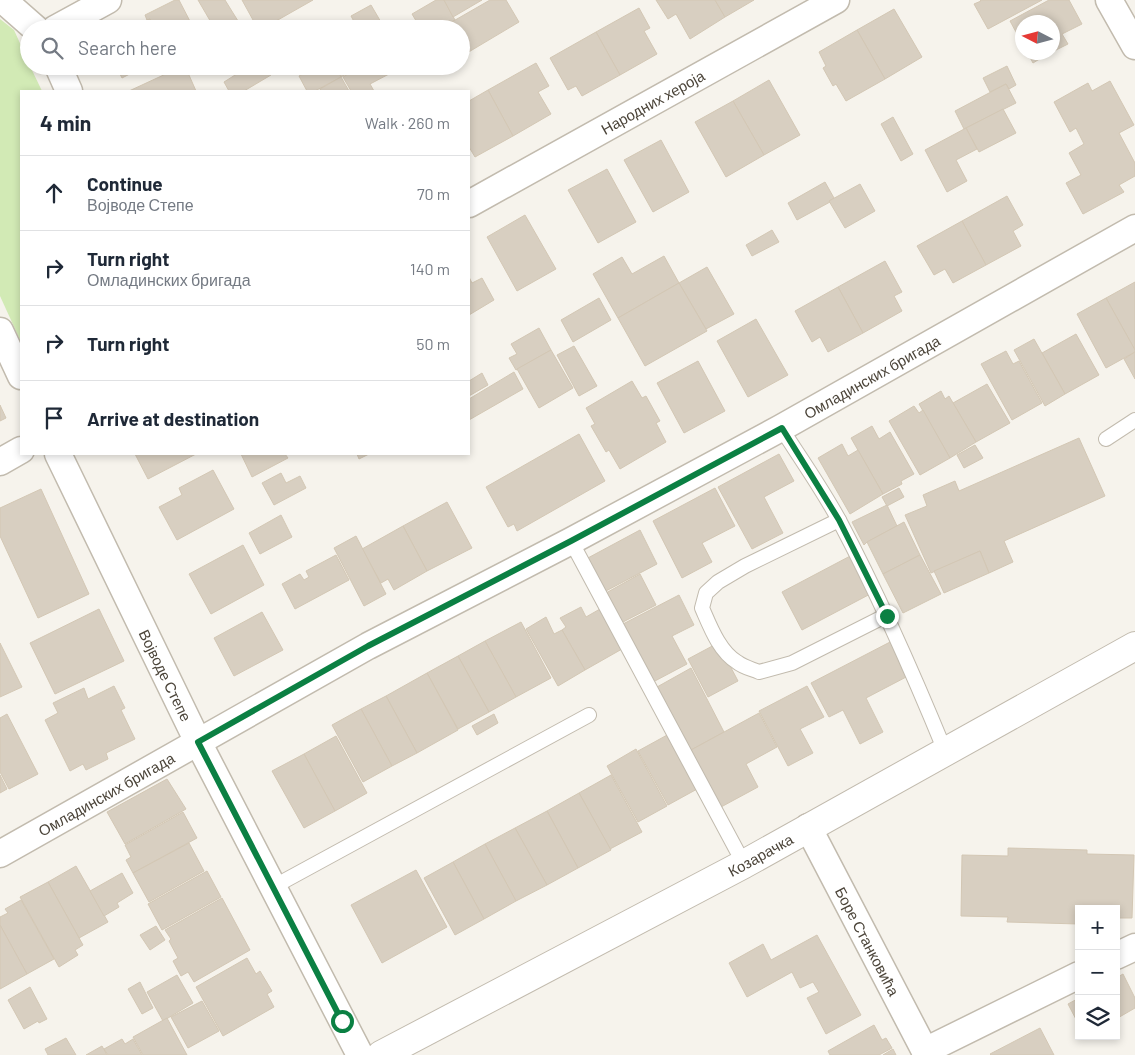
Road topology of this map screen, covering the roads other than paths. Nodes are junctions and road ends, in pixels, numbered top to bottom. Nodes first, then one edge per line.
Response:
1 (3, 0) edge
2 (108, 0) edge
3 (836, 0) edge
4 (1109, 0) edge
5 (26, 20) edge
6 (71, 20) edge
7 (1135, 46) edge
8 (62, 75) edge
9 (69, 90) edge
10 (470, 203) edge
11 (1135, 228) edge
12 (0, 331) edge
13 (20, 374) edge
14 (1135, 420) edge
15 (782, 428) junction
16 (1106, 439) dead end
17 (20, 451) edge
18 (58, 455) edge
19 (0, 462) edge
20 (839, 520) junction
21 (571, 541) junction
22 (887, 616) junction
23 (1135, 646) edge
24 (589, 715) dead end
25 (198, 742) junction
26 (945, 751) junction
27 (808, 828) junction
28 (0, 854) edge
29 (744, 864) junction
30 (273, 887) junction
31 (1135, 947) edge
32 (1120, 954) edge
33 (1075, 977) edge
34 (926, 1053) edge
35 (360, 1055) edge
36 (380, 1055) edge

1 - 5 street
2 - 6 street
3 - 10 street, Народних хероја
4 - 7 street
8 - 9 street
11 - 15 street, Омладинских бригада
12 - 13 street
14 - 16 lane
15 - 20 lane
15 - 21 street, Омладинских бригада
17 - 19 street
18 - 25 street, Војводе Степе
20 - 22 lane
20 - 22 lane
21 - 25 street, Омладинских бригада
21 - 29 lane
22 - 26 lane
23 - 26 street, Козарачка
24 - 30 lane
25 - 28 street, Омладинских бригада
25 - 30 street, Војводе Степе
26 - 27 street, Козарачка
27 - 29 street, Козарачка
27 - 34 street, Боре Станковића
29 - 36 street, Козарачка
30 - 35 street, Војводе Степе
31 - 32 street
33 - 34 street

